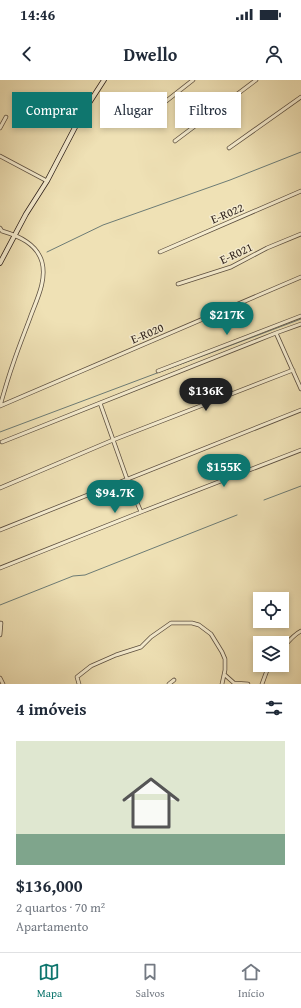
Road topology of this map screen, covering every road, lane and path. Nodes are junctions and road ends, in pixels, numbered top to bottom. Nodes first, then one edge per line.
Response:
1 (104, 80) edge
2 (193, 80) edge
3 (256, 80) edge
4 (301, 96) edge
5 (167, 100) edge
6 (6, 117) dead end
7 (0, 128) edge
8 (175, 142) dead end
9 (229, 148) dead end
10 (0, 156) edge
11 (47, 181) junction
12 (301, 191) edge
13 (1, 230) edge
14 (301, 234) edge
15 (15, 235) junction
16 (160, 252) dead end
17 (0, 263) edge
18 (301, 277) edge
19 (178, 284) dead end
20 (301, 316) edge
21 (301, 324) edge
22 (276, 333) junction
23 (293, 370) junction
24 (158, 371) dead end
25 (301, 389) edge
26 (100, 403) junction
27 (0, 406) edge
28 (301, 410) edge
29 (113, 440) junction
30 (2, 442) dead end
31 (301, 450) edge
32 (127, 479) junction
33 (0, 488) edge
34 (142, 512) junction
35 (0, 530) edge
36 (0, 568) edge
37 (1, 623) dead end
38 (301, 630) edge
39 (0, 635) edge
40 (289, 640) edge
41 (266, 672) edge
42 (225, 675) junction
43 (0, 678) edge
44 (174, 680) dead end
45 (3, 684) edge
46 (79, 684) edge
47 (169, 684) edge
48 (222, 684) edge
49 (248, 684) edge
50 (262, 684) edge

1 - 11 main road
2 - 5 street
3 - 8 street
4 - 9 street
6 - 7 street
10 - 11 street
11 - 15 main road
12 - 16 street, E-R022
13 - 15 street
14 - 19 street, E-R021
15 - 17 main road
15 - 27 street
18 - 27 street, E-R020
20 - 24 street
21 - 22 street
22 - 23 street
22 - 26 street
23 - 25 street
23 - 29 street
26 - 29 street
26 - 30 street
28 - 32 street
29 - 32 street
29 - 33 street
31 - 34 street
32 - 34 street
32 - 35 street
34 - 36 street
37 - 39 street
38 - 40 street
41 - 50 street
42 - 46 street
42 - 48 street
42 - 49 street
43 - 45 street
44 - 47 street

